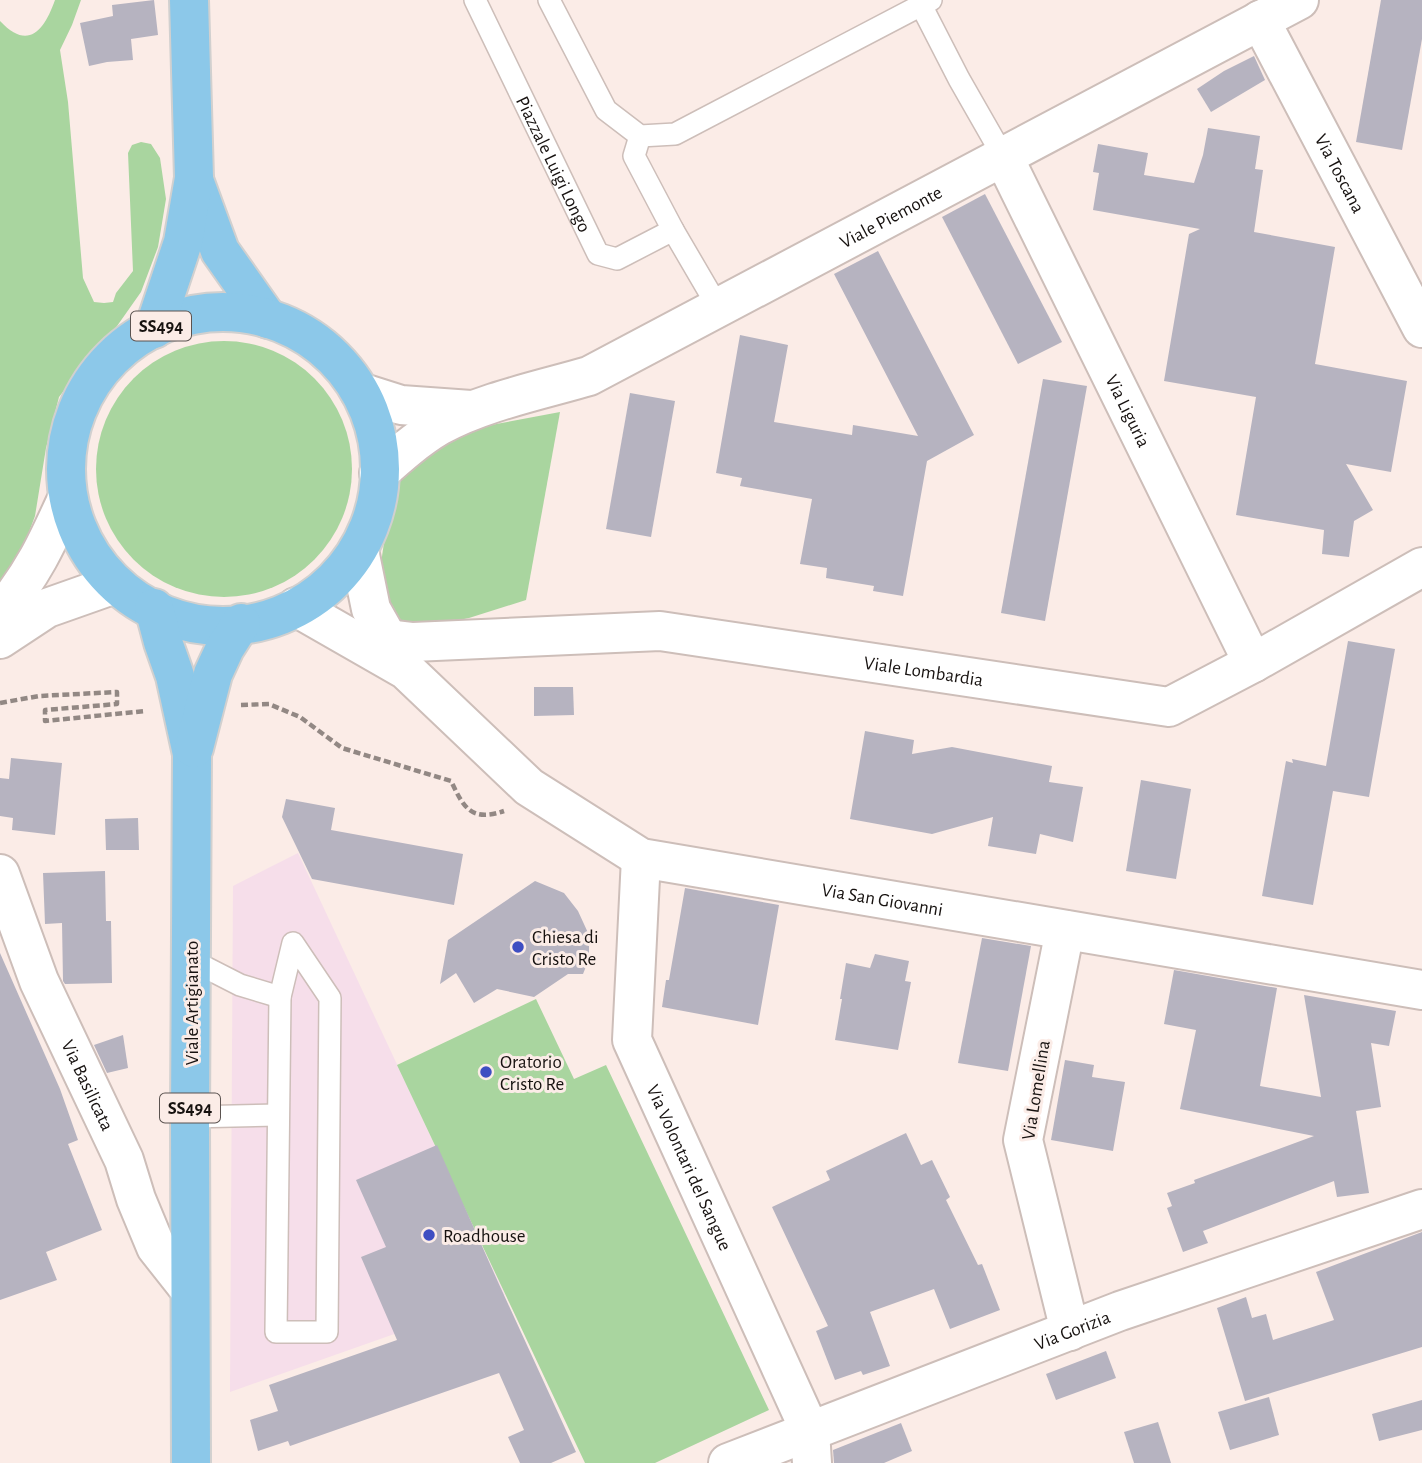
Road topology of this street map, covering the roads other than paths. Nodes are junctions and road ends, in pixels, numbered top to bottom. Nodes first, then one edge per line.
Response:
1 (189, 0) edge
2 (475, 0) edge
3 (549, 0) edge
4 (1299, 0) edge
5 (926, 3) edge
6 (1255, 10) edge
7 (640, 136) junction
8 (1003, 156) junction
9 (194, 178) junction
10 (673, 230) junction
11 (718, 307) junction
12 (268, 320) junction
13 (1422, 328) edge
14 (154, 329) junction
15 (360, 391) junction
16 (471, 410) junction
17 (379, 473) junction
18 (67, 499) junction
19 (359, 550) junction
20 (1422, 567) edge
21 (115, 584) junction
22 (296, 607) junction
23 (154, 608) junction
24 (0, 613) edge
25 (241, 623) junction
26 (0, 639) edge
27 (397, 654) junction
28 (1253, 663) junction
29 (192, 754) junction
30 (641, 858) junction
31 (0, 874) edge
32 (1065, 930) junction
33 (191, 960) junction
34 (1422, 990) edge
35 (279, 997) junction
36 (278, 1115) junction
37 (190, 1117) junction
38 (1422, 1209) edge
39 (190, 1290) junction
40 (1070, 1331) junction
41 (191, 1446) edge
42 (811, 1447) edge
43 (178, 1463) edge
44 (728, 1463) edge

1 - 9 main road, SS494
2 - 10 lane, Piazzale Luigi Longo
3 - 7 lane
4 - 6 street, Viale Piemonte
5 - 7 lane
5 - 8 lane
6 - 8 street, Viale Piemonte
6 - 13 street, Via Toscana
7 - 10 lane
8 - 11 street, Viale Piemonte
8 - 28 street, Via Liguria
9 - 12 main road, SS494
9 - 14 main road, SS494
10 - 11 lane
11 - 16 street, Viale Piemonte
12 - 14 main road, SS494
12 - 15 main road, SS494
14 - 18 main road, SS494
15 - 16 street, Viale Piemonte
15 - 17 main road, SS494
16 - 17 street, Viale Piemonte
17 - 19 main road, SS494
18 - 21 main road, SS494
18 - 24 street
19 - 22 main road, SS494
19 - 27 street, Via San Giovanni
20 - 28 street, Viale Lombardia
21 - 23 main road, SS494
21 - 26 street
22 - 25 main road, SS494
22 - 27 street, Via San Giovanni
23 - 25 main road, SS494
23 - 29 main road, Viale Artigianato / SS494
25 - 29 main road, Viale Artigianato / SS494
27 - 28 street, Viale Lombardia
27 - 30 street, Via San Giovanni
29 - 33 main road, Viale Artigianato / SS494
30 - 32 street, Via San Giovanni
30 - 42 street, Via Volontari del Sangue
31 - 39 street, Via Basilicata
32 - 34 street, Via San Giovanni
32 - 40 street, Via Lomellina
33 - 35 lane
33 - 37 main road, Viale Artigianato / SS494
35 - 36 lane
35 - 36 lane
36 - 37 lane
37 - 39 main road, Viale Artigianato / SS494
38 - 40 street, Via Gorizia
39 - 41 main road, Viale Artigianato / SS494
40 - 42 street, Via Gorizia
41 - 43 street
42 - 44 street, Via Gorizia

